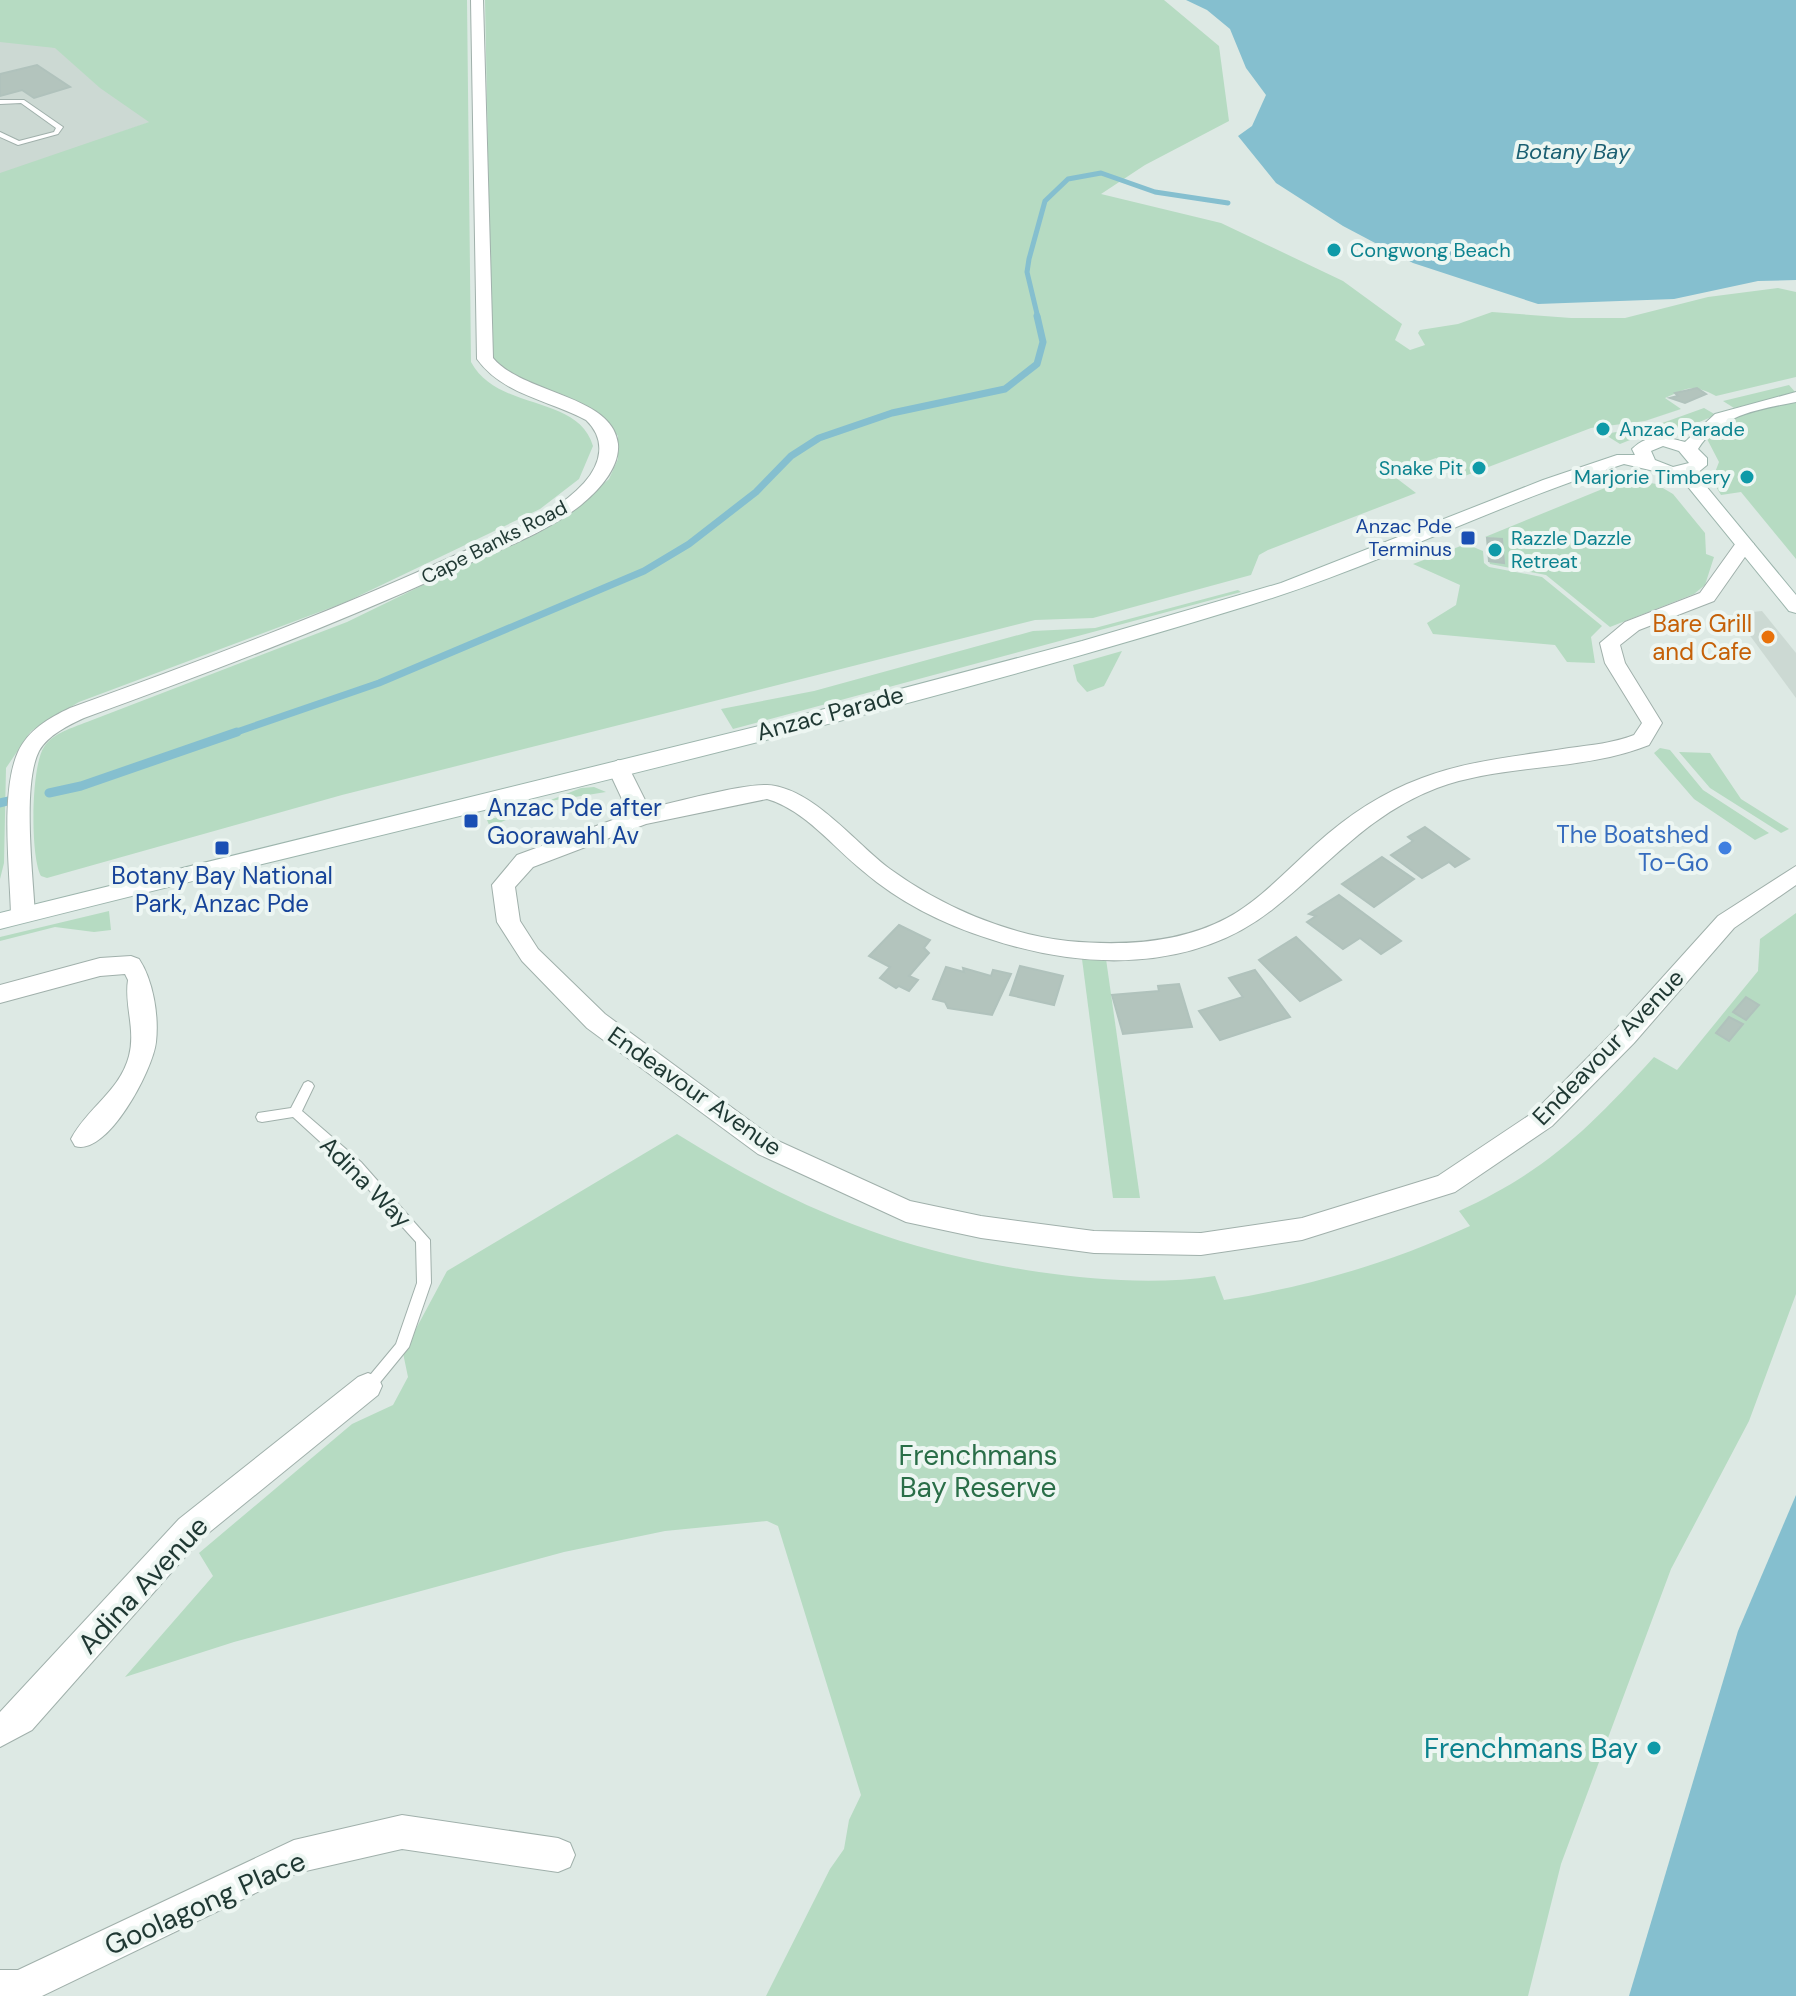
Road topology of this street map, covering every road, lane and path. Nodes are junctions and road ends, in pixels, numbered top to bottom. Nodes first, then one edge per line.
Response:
1 (477, 0) edge
2 (0, 102) edge
3 (0, 134) edge
4 (1796, 397) edge
5 (1689, 449) junction
6 (1645, 461) junction
7 (1685, 472) junction
8 (1745, 544) junction
9 (1796, 607) edge
10 (618, 767) junction
11 (642, 817) junction
12 (1796, 874) edge
13 (23, 915) junction
14 (0, 921) edge
15 (0, 994) edge
16 (308, 1086) dead end
17 (295, 1112) junction
18 (262, 1117) dead end
19 (84, 1139) dead end
20 (368, 1386) joint
21 (0, 1731) edge
22 (558, 1855) dead end
23 (13, 1991) edge

1 - 13 street, Cape Banks Road
2 - 3 lane
4 - 5 street
5 - 6 street
5 - 7 street
6 - 7 street
6 - 10 street, Anzac Parade
7 - 8 street
8 - 9 street
8 - 11 street
10 - 11 street
10 - 13 street, Anzac Parade
11 - 12 street, Endeavour Avenue
13 - 14 street, Anzac Parade
15 - 19 street
16 - 17 lane
17 - 18 lane
17 - 20 lane, Adina Way
20 - 21 street, Adina Avenue
22 - 23 street, Goolagong Place

